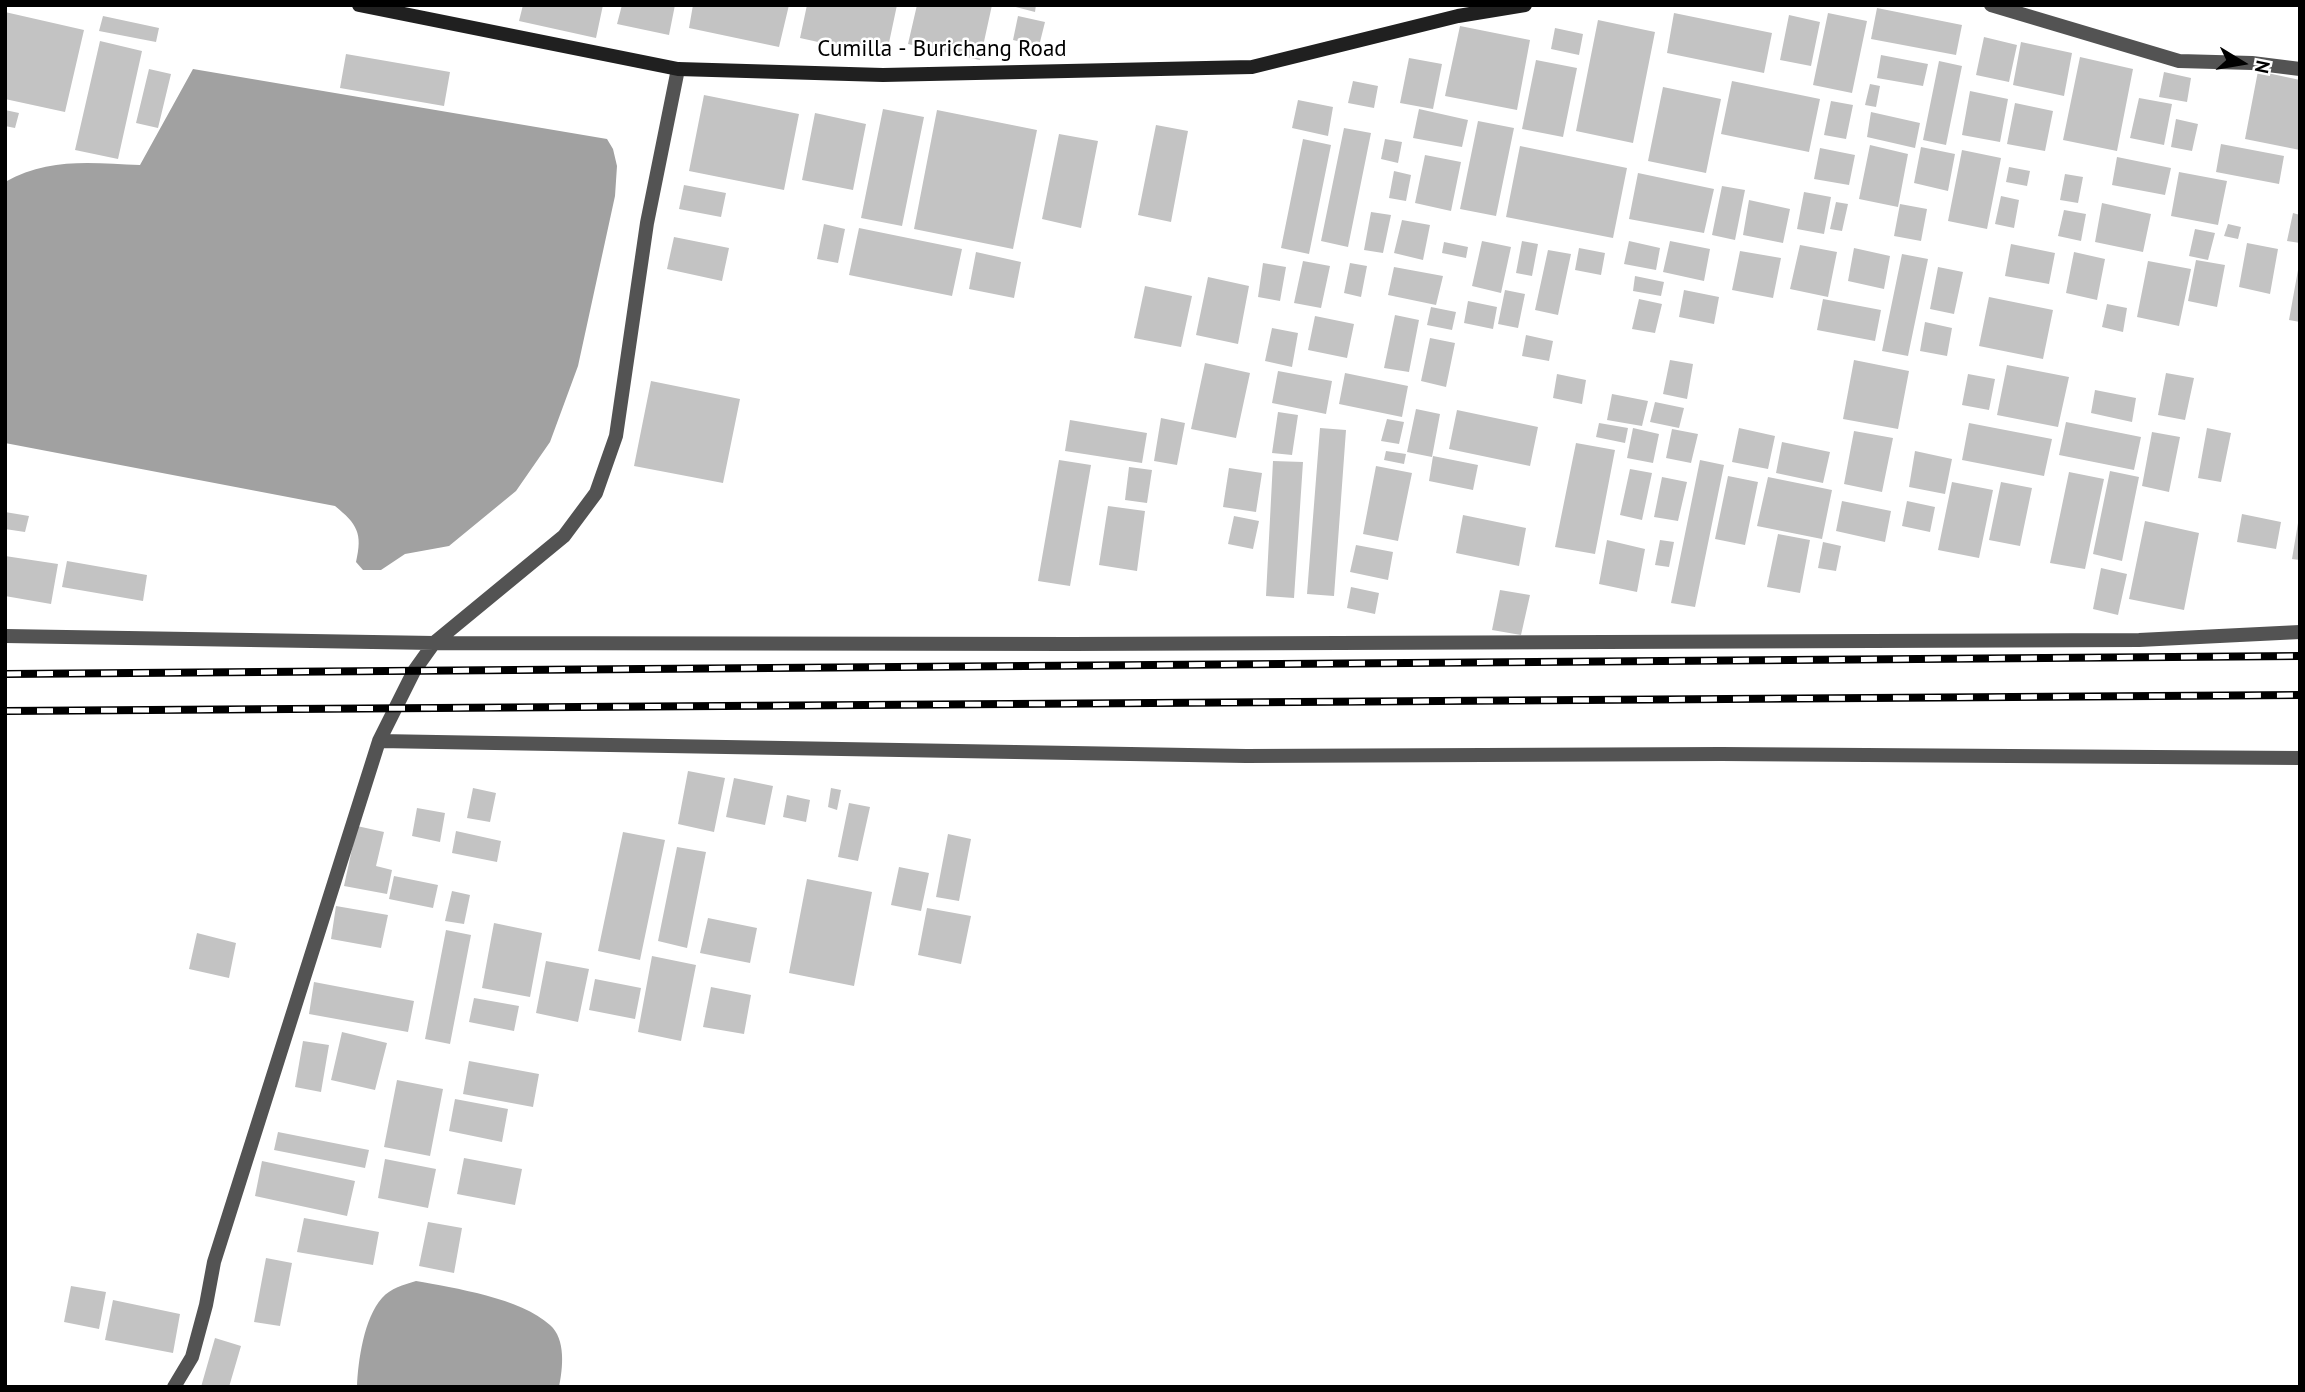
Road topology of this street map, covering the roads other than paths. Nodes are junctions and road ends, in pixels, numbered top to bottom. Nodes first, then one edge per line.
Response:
1 (359, 5) edge
2 (1525, 5) edge
3 (1991, 5) edge
4 (678, 69) junction
5 (2300, 69) edge
6 (2300, 632) edge
7 (5, 636) edge
8 (434, 643) junction
9 (379, 741) junction
10 (2300, 758) edge
11 (174, 1387) edge

1 - 4 main road, Cumilla - Burichang Road
2 - 4 main road, Cumilla - Burichang Road
3 - 5 street
4 - 8 street
6 - 8 street
7 - 8 street
8 - 9 street
9 - 10 street
9 - 11 street

